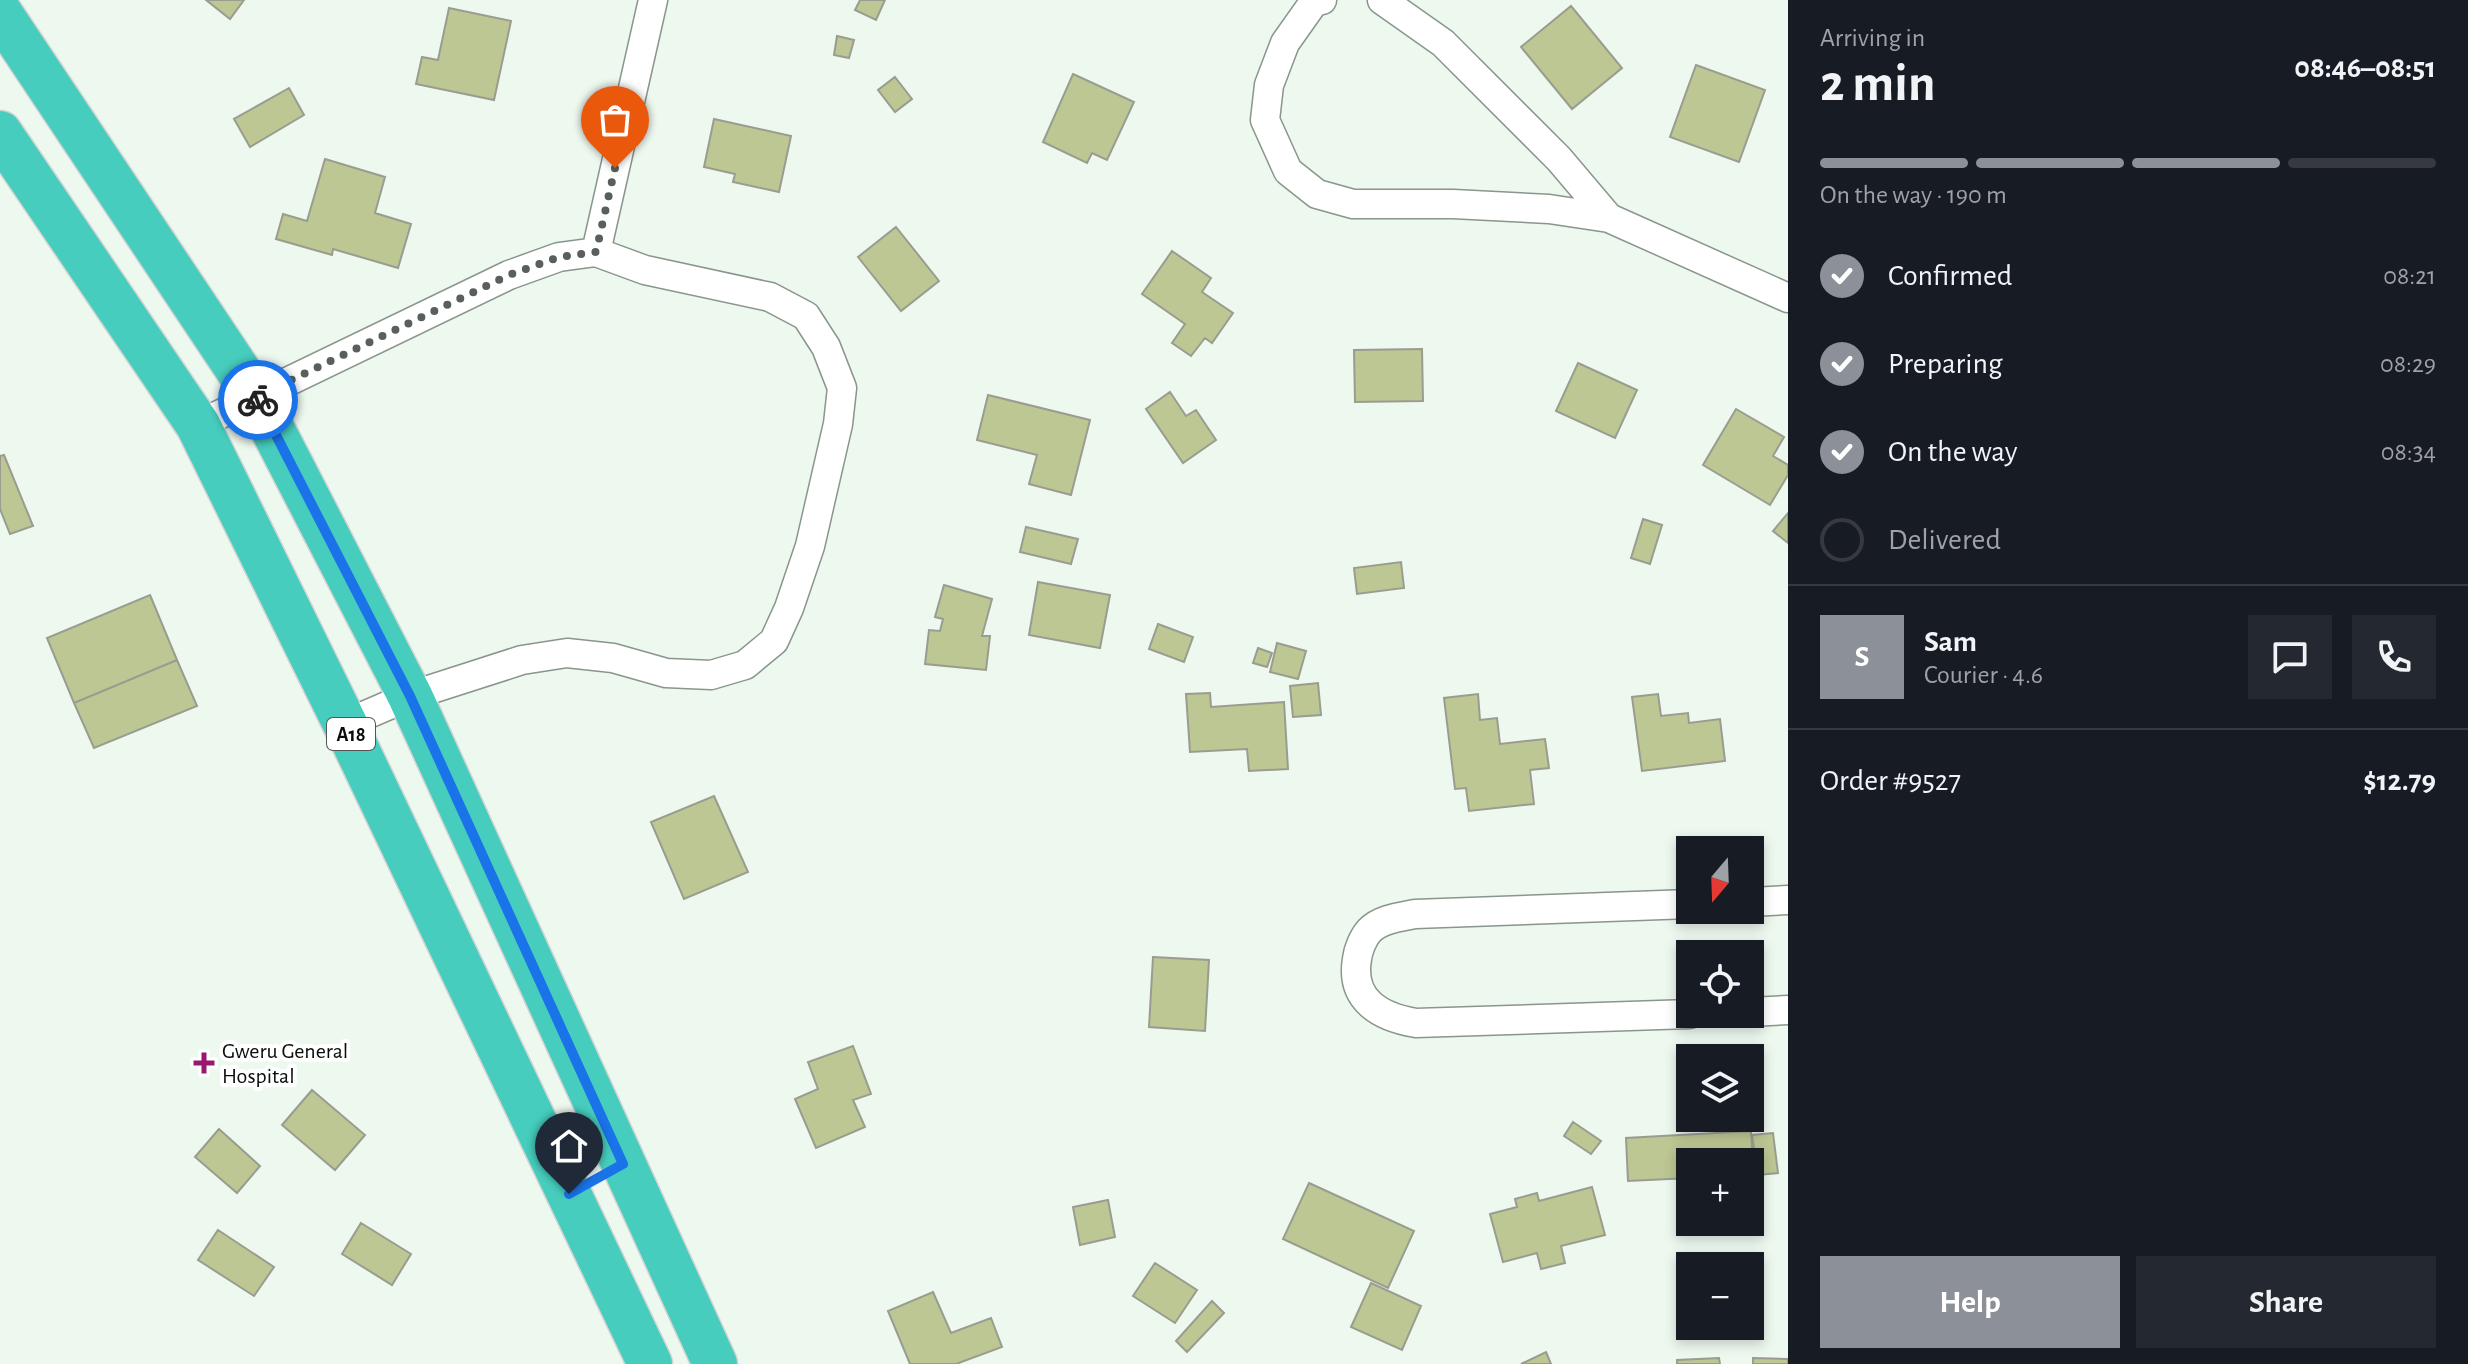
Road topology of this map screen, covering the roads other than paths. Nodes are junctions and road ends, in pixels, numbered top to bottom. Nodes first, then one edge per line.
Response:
1 (653, 0) edge
2 (1322, 0) edge
3 (1382, 0) edge
4 (0, 13) edge
5 (0, 133) edge
6 (1609, 218) junction
7 (596, 252) junction
8 (1788, 298) edge
9 (256, 397) junction
10 (198, 425) junction
11 (410, 696) junction
12 (345, 724) junction
13 (491, 873) junction
14 (1788, 900) edge
15 (1764, 901) edge
16 (432, 905) junction
17 (1676, 905) edge
18 (1788, 1010) edge
19 (1764, 1011) edge
20 (1676, 1014) edge
21 (623, 1164) junction
22 (569, 1194) junction
23 (650, 1364) edge
24 (715, 1364) edge

1 - 7 street
2 - 6 street
3 - 6 street
4 - 9 highway
5 - 10 highway, A18
6 - 8 street
7 - 9 street
7 - 11 street
9 - 10 street
9 - 11 highway
10 - 12 highway, A18
11 - 12 street
11 - 13 highway
12 - 16 highway, A18
13 - 16 highway
13 - 21 highway
14 - 15 street
16 - 22 highway, A18
17 - 20 street
18 - 19 street
21 - 22 highway
21 - 24 highway
22 - 23 highway, A18

